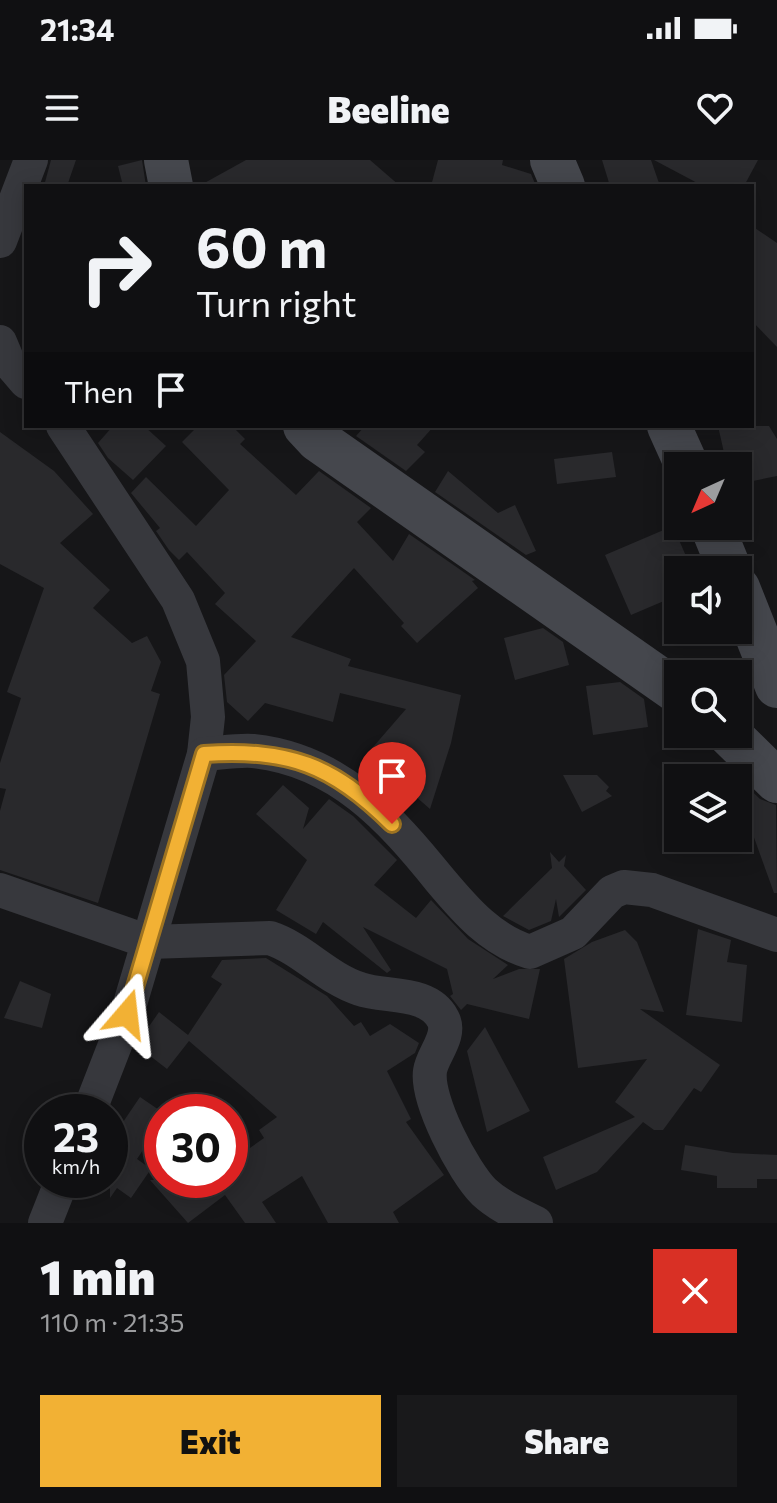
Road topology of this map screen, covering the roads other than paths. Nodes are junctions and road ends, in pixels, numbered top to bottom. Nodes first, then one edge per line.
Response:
1 (31, 160) edge
2 (166, 160) edge
3 (552, 160) edge
4 (171, 184) edge
5 (562, 184) edge
6 (0, 241) edge
7 (64, 428) edge
8 (307, 428) edge
9 (670, 428) edge
10 (681, 452) edge
11 (752, 623) edge
12 (664, 682) edge
13 (777, 686) edge
14 (743, 748) edge
15 (204, 754) junction
16 (777, 781) edge
17 (0, 890) edge
18 (777, 935) edge
19 (149, 942) junction
20 (96, 1094) edge
21 (55, 1198) edge
22 (45, 1223) edge
23 (536, 1223) edge

1 - 6 street
2 - 4 main road
3 - 5 main road
7 - 15 street
8 - 12 main road
9 - 10 main road
11 - 13 main road
14 - 16 main road
15 - 18 street
15 - 19 street
17 - 19 street
19 - 20 street
19 - 23 street
21 - 22 street

